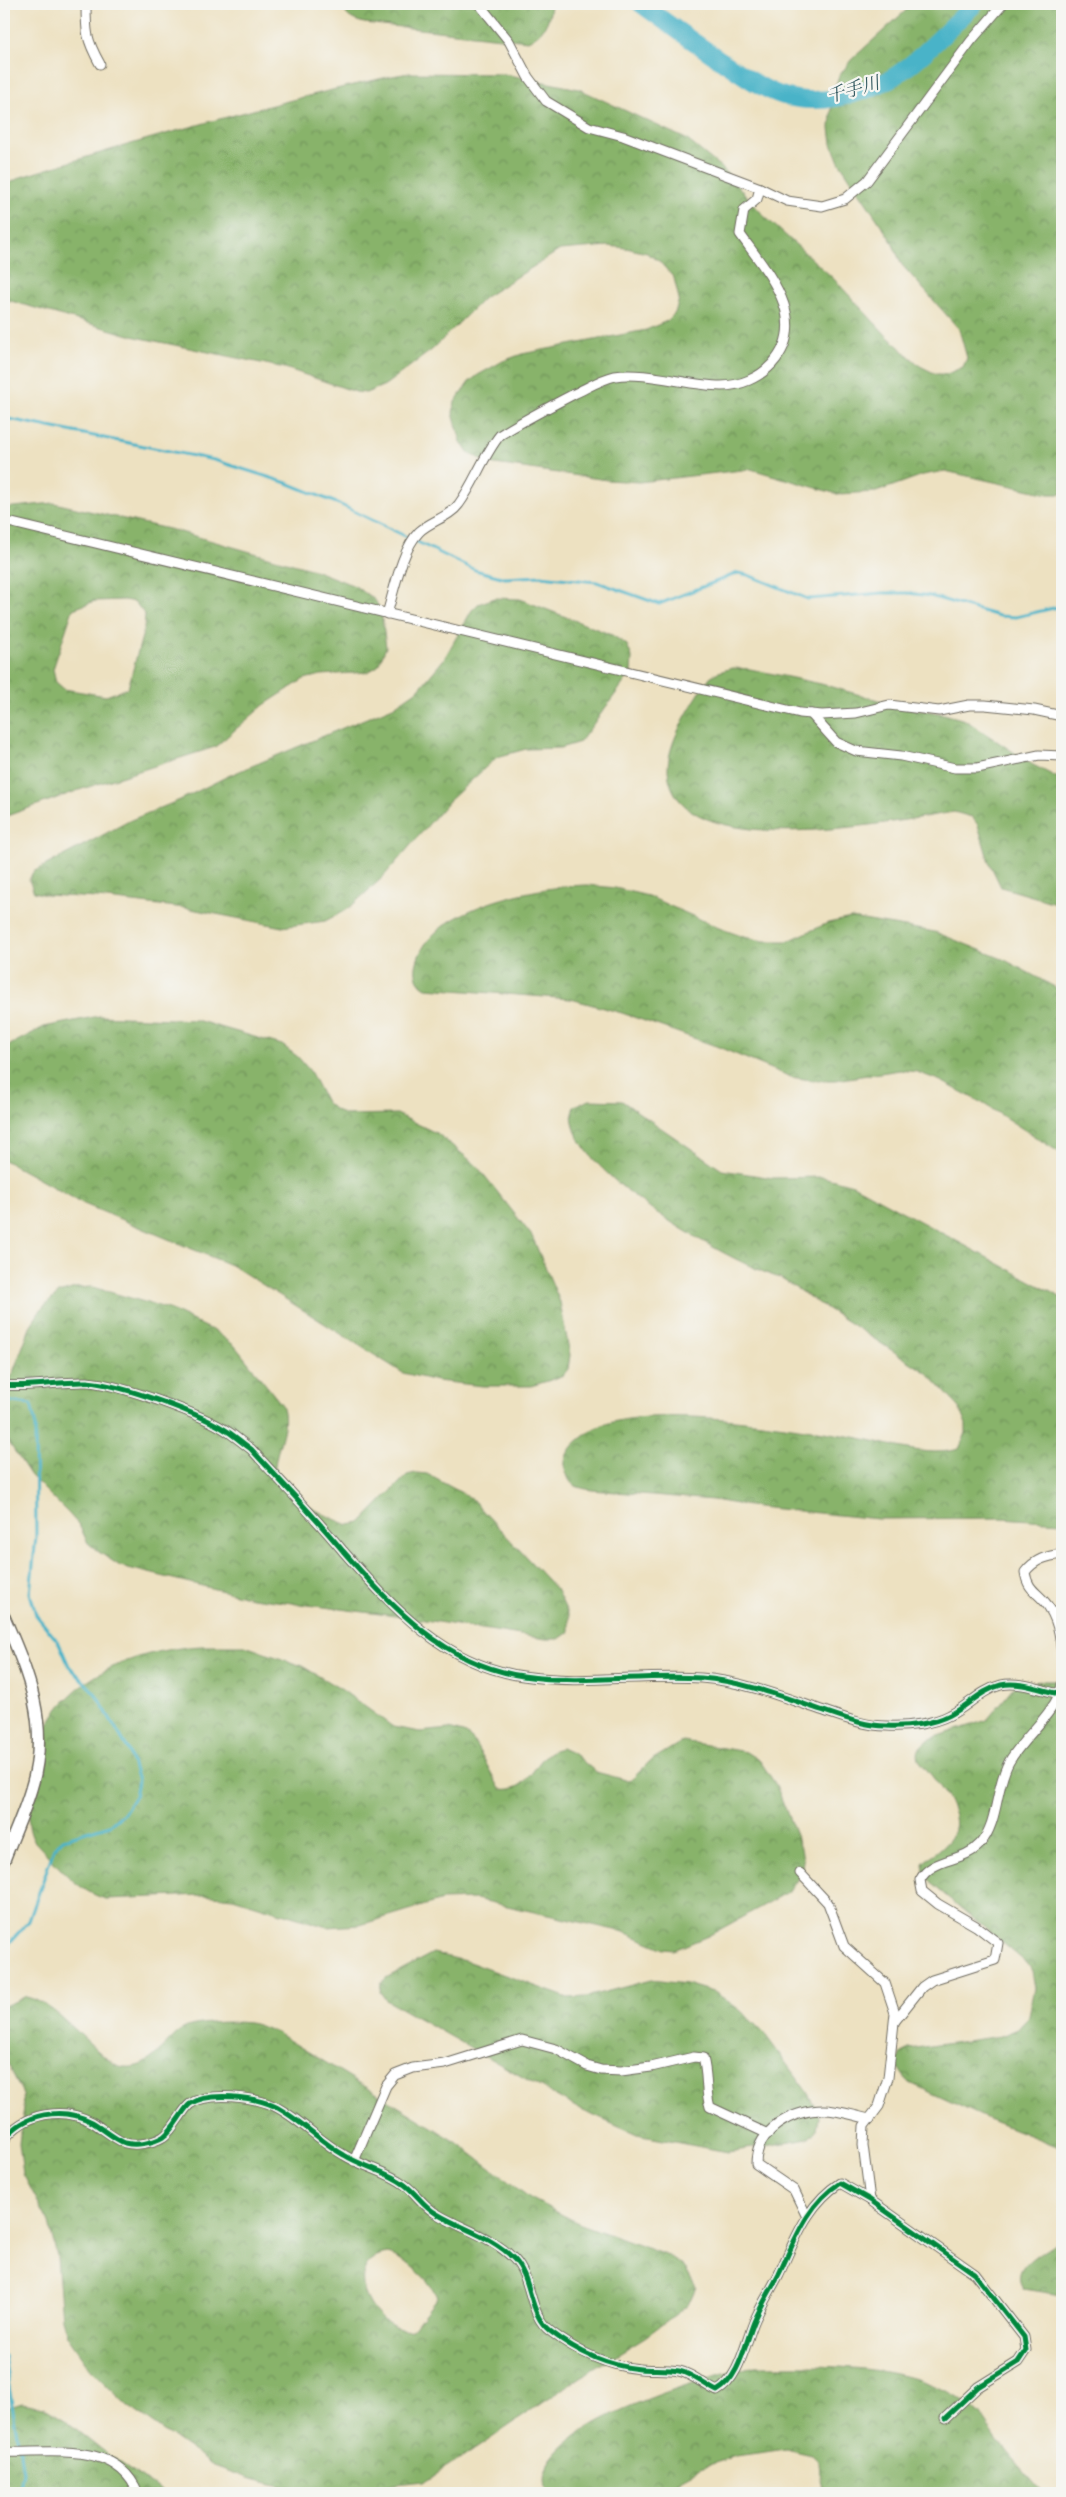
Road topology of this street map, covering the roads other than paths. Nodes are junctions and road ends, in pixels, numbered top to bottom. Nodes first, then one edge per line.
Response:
1 (86, 4) edge
2 (479, 4) edge
3 (1003, 4) edge
4 (100, 64) dead end
5 (760, 188) junction
6 (4, 521) edge
7 (15, 523) junction
8 (4, 527) edge
9 (387, 614) junction
10 (811, 714) junction
11 (1062, 716) edge
12 (1062, 756) edge
13 (4, 1385) edge
14 (1062, 1554) edge
15 (4, 1616) edge
16 (1062, 1665) edge
17 (1061, 1688) edge
18 (4, 1860) edge
19 (800, 1873) dead end
20 (895, 2021) junction
21 (870, 2119) junction
22 (768, 2134) junction
23 (4, 2140) edge
24 (354, 2161) junction
25 (870, 2200) junction
26 (807, 2217) junction
27 (945, 2418) dead end
28 (4, 2452) edge
29 (138, 2493) edge

1 - 4 street
2 - 5 street
3 - 5 street
5 - 9 street
6 - 7 street
7 - 8 street
7 - 9 street
9 - 10 street
10 - 11 street
10 - 12 street
13 - 17 street
14 - 16 street
15 - 18 main road
17 - 20 street
19 - 20 street
20 - 21 street
21 - 22 street
21 - 25 street
22 - 24 street
22 - 26 street
23 - 24 street
24 - 26 street
25 - 26 street
25 - 27 street
28 - 29 street

